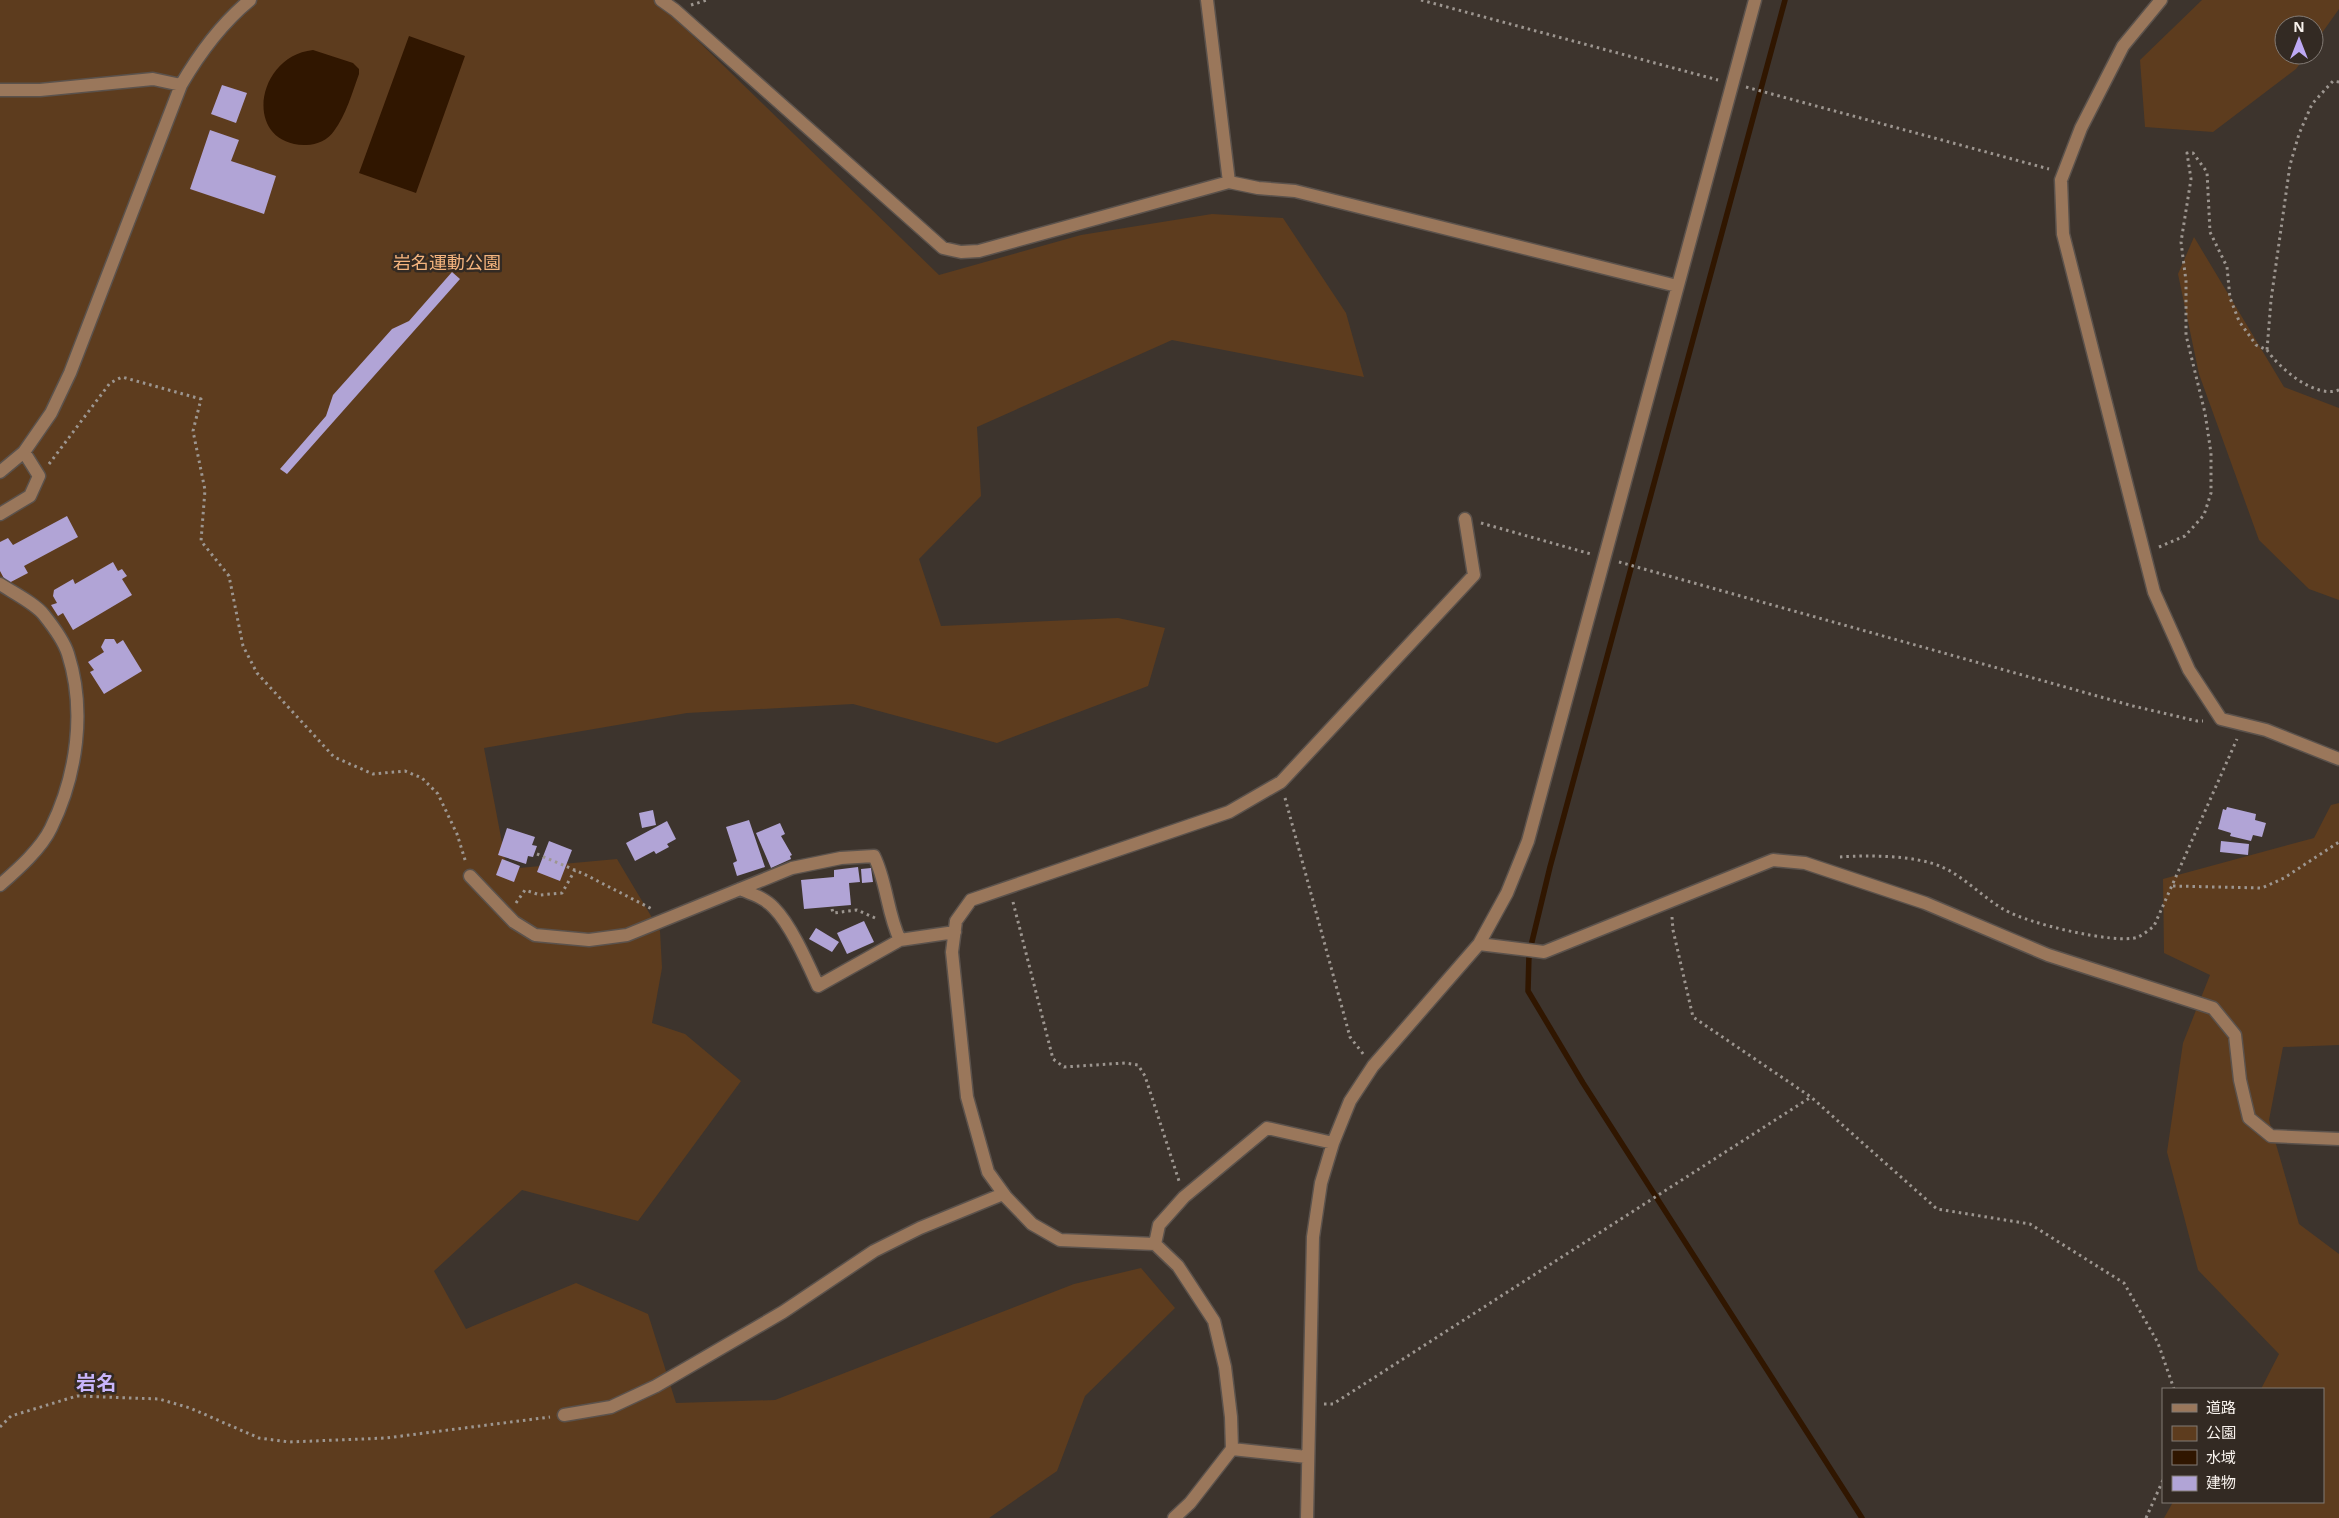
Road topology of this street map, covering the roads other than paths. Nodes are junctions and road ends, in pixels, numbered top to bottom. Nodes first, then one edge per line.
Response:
1 (250, 0) edge
2 (661, 0) edge
3 (1207, 0) edge
4 (1755, 0) edge
5 (2161, 0) edge
6 (180, 85) junction
7 (0, 90) edge
8 (1229, 182) junction
9 (1677, 286) junction
10 (24, 452) junction
11 (0, 472) edge
12 (0, 514) edge
13 (1465, 519) road end
14 (0, 584) edge
15 (2339, 759) edge
16 (470, 876) road end
17 (0, 885) edge
18 (740, 889) junction
19 (955, 932) junction
20 (900, 940) junction
21 (1479, 944) junction
22 (2339, 1138) edge
23 (1333, 1143) junction
24 (1004, 1194) junction
25 (1155, 1244) junction
26 (564, 1415) road end
27 (1232, 1449) junction
28 (1308, 1457) junction
29 (1174, 1518) edge
30 (1306, 1518) edge

1 - 6 street
2 - 8 street
3 - 8 street
4 - 9 street
5 - 15 street
6 - 7 street
6 - 10 street
8 - 9 street
9 - 21 street
10 - 11 street
10 - 12 street
13 - 19 street
14 - 17 street
16 - 18 street
18 - 20 street
18 - 20 street
19 - 20 street
19 - 24 street
21 - 22 street
21 - 23 street
23 - 25 street
23 - 28 street
24 - 25 street
24 - 26 street
25 - 27 street
27 - 28 street
27 - 29 street
28 - 30 street

